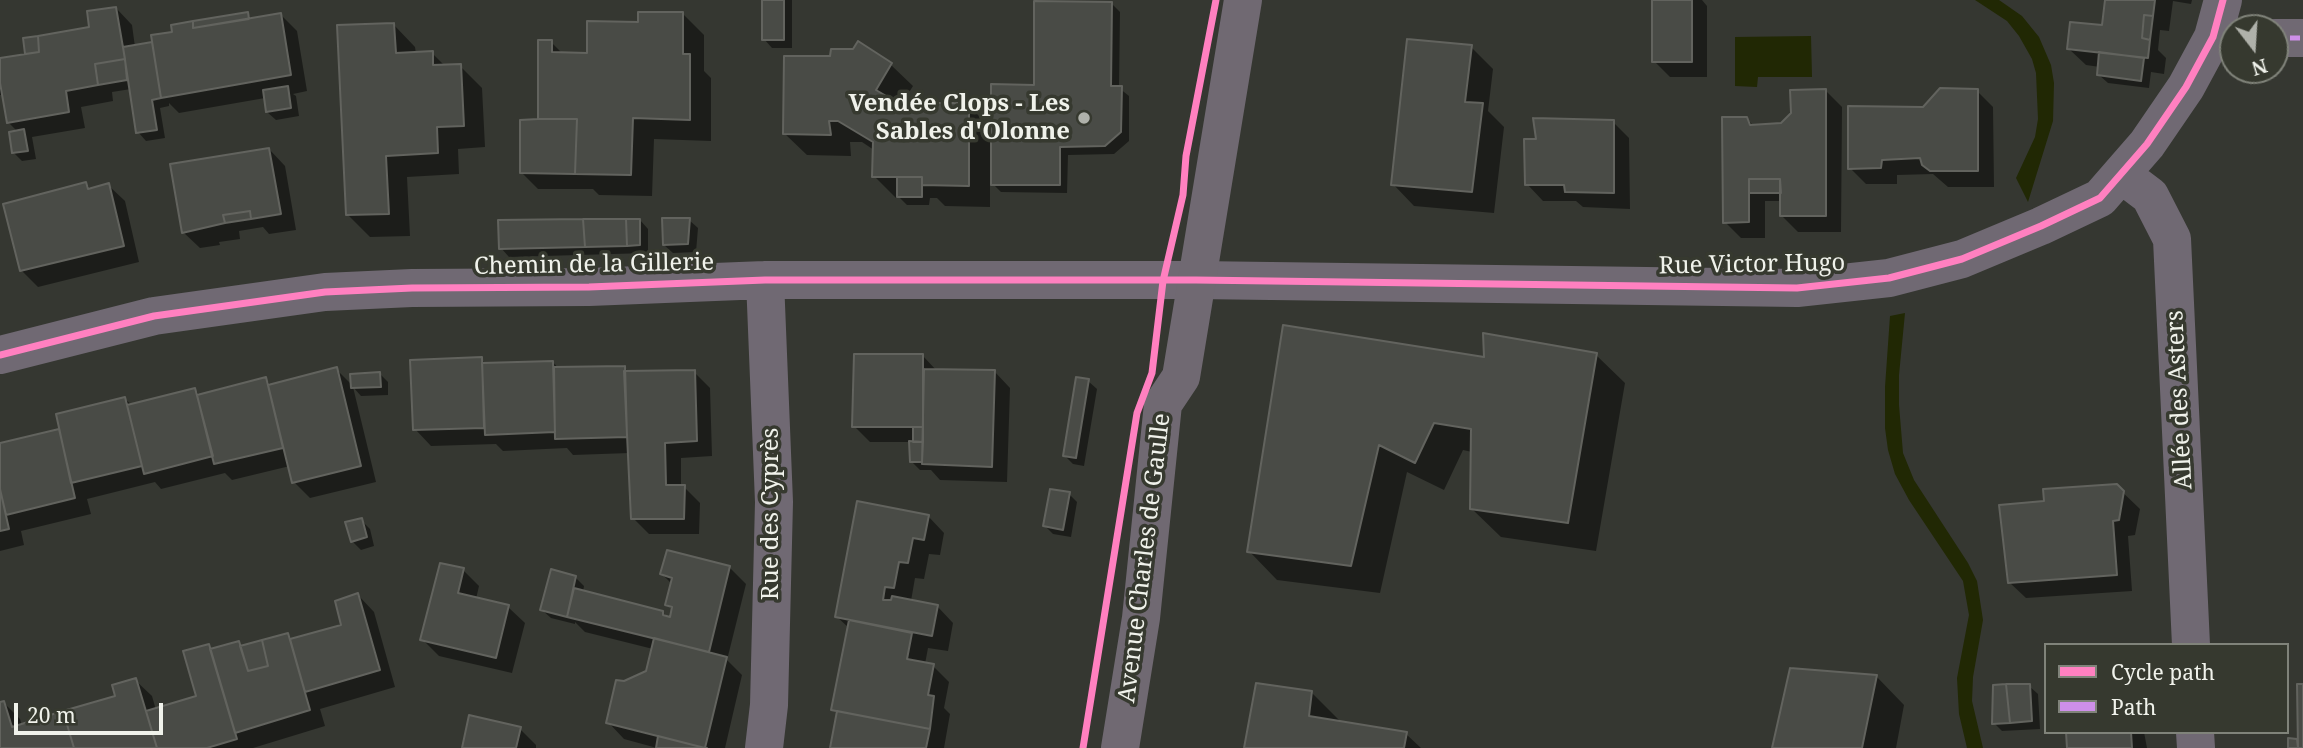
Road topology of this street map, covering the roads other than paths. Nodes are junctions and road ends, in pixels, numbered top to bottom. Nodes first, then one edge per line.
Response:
1 (1243, 0) edge
2 (2223, 0) edge
3 (2121, 174) junction
4 (765, 279) junction
5 (1196, 280) junction
6 (0, 355) edge
7 (2191, 643) edge
8 (764, 748) edge
9 (1120, 748) edge

1 - 5 main road, Avenue Charles de Gaulle
2 - 3 street, Rue Victor Hugo
3 - 5 street, Rue Victor Hugo
3 - 7 street, Allée des Asters
4 - 5 street, Chemin de la Gillerie
4 - 6 street, Chemin de la Gillerie
4 - 8 street, Rue des Cyprès
5 - 9 main road, Avenue Charles de Gaulle

